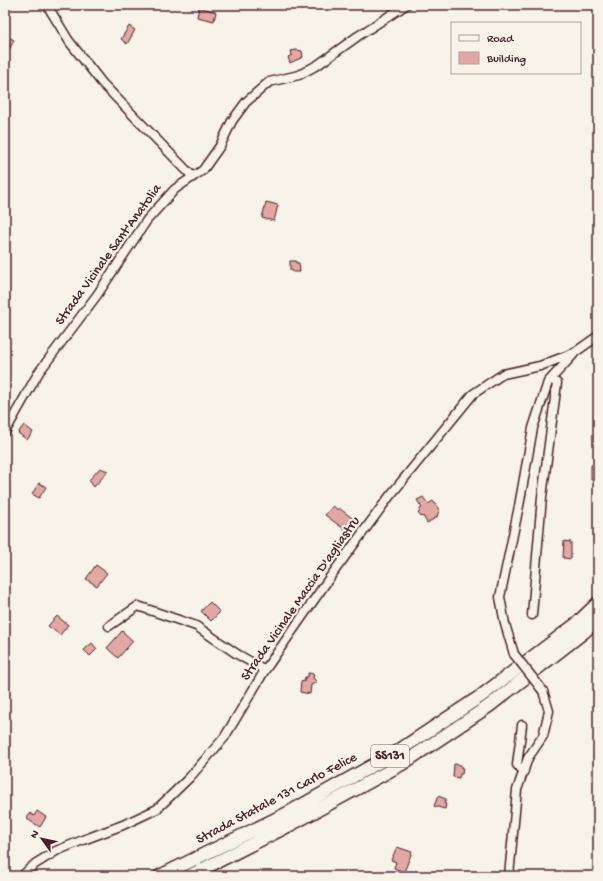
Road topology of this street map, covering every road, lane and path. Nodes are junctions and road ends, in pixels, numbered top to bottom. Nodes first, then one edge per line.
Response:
1 (47, 5) edge
2 (406, 5) edge
3 (193, 177) junction
4 (598, 336) edge
5 (574, 353) junction
6 (551, 378) junction
7 (5, 432) edge
8 (598, 603) edge
9 (532, 616) dead end
10 (598, 619) edge
11 (109, 626) dead end
12 (265, 670) junction
13 (522, 724) dead end
14 (524, 771) junction
15 (22, 876) edge
16 (160, 876) edge
17 (189, 876) edge
18 (509, 876) edge

1 - 3 street
2 - 3 street, Strada Vicinale Sant'Anatolia
3 - 7 street, Strada Vicinale Sant'Anatolia
4 - 5 street, Strada Vicinale Maccia D'agliastru
5 - 6 street
5 - 12 street, Strada Vicinale Maccia D'agliastru
6 - 9 street
6 - 14 street, bridge
8 - 16 highway, Strada Statale 131 Carlo Felice / SS131
10 - 17 highway, Strada Statale 131 Carlo Felice / SS131
11 - 12 street
12 - 15 street, Strada Vicinale Maccia D'agliastru
13 - 14 street
14 - 18 street

